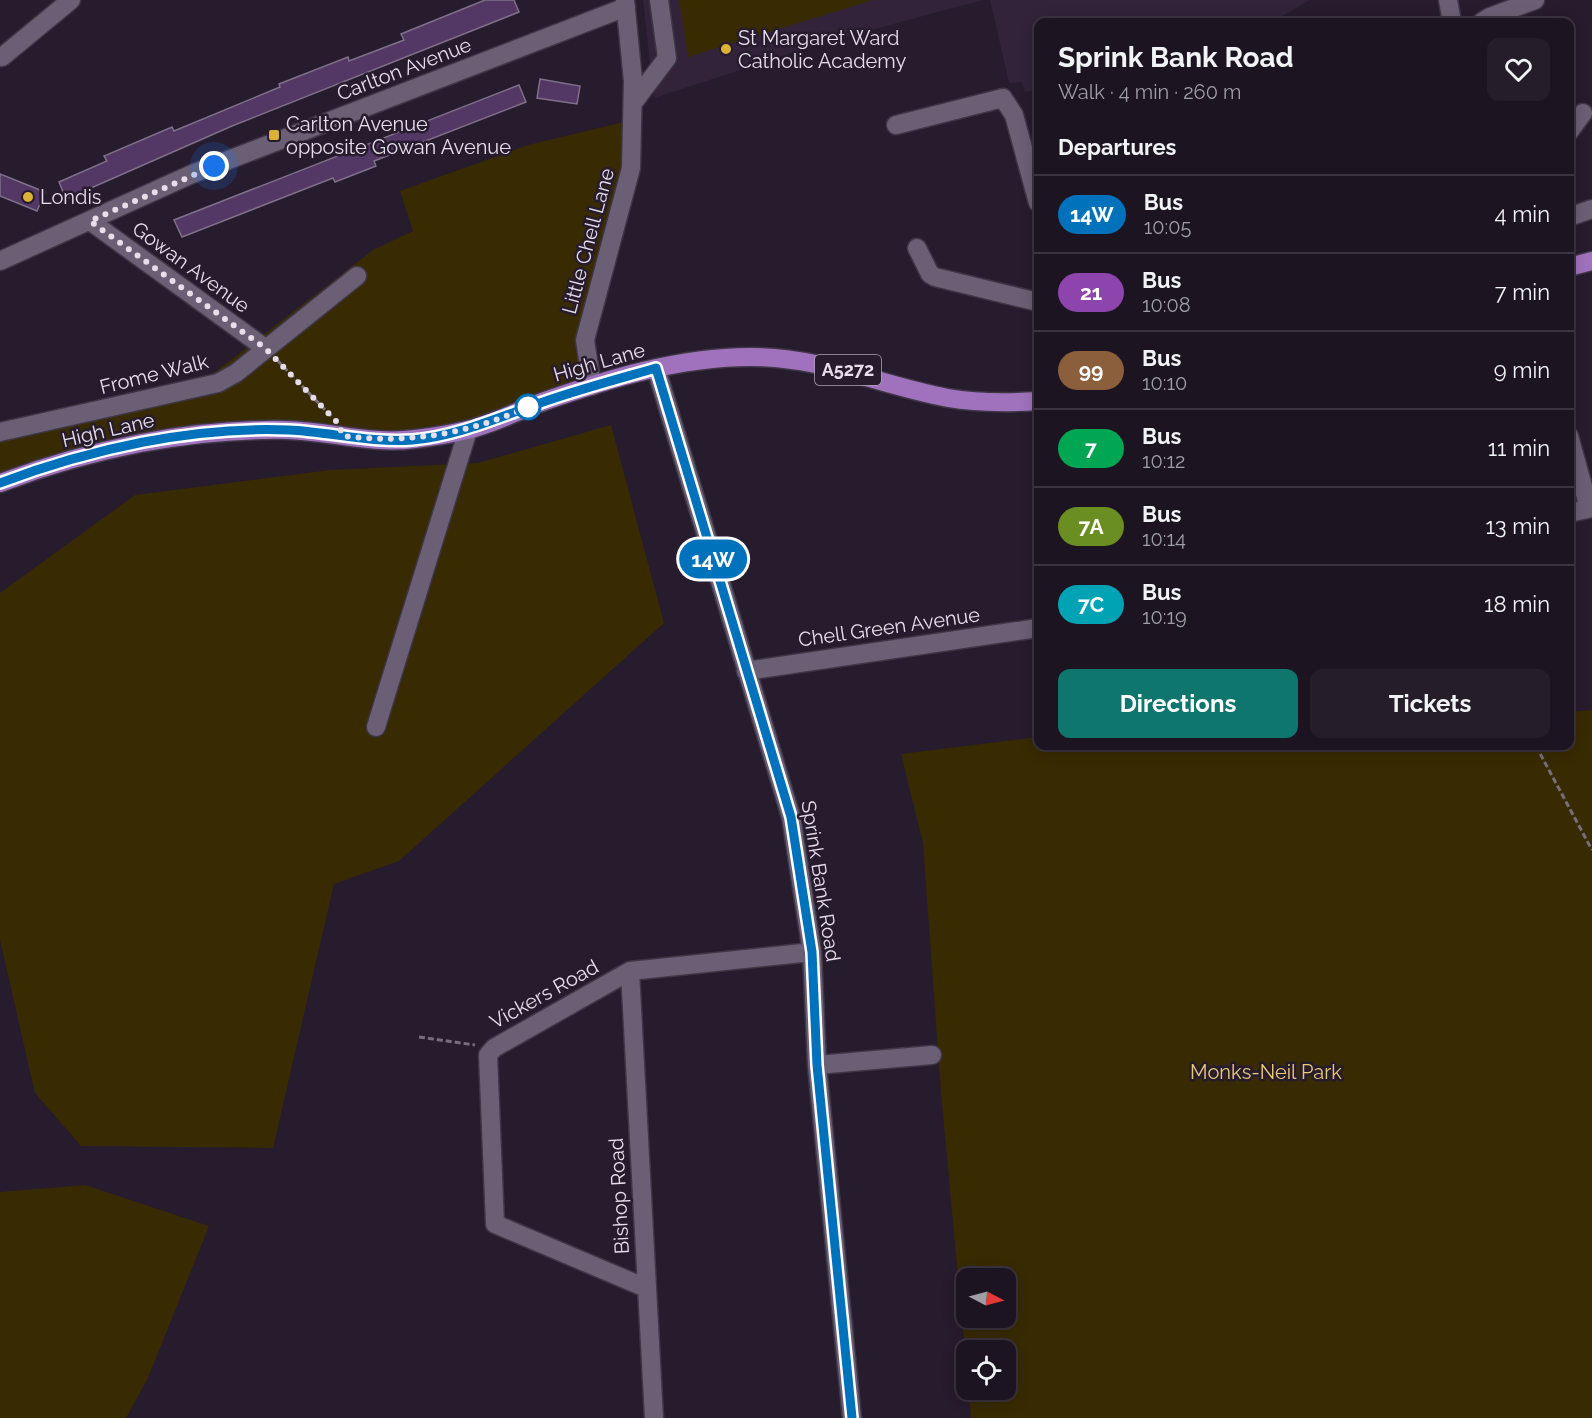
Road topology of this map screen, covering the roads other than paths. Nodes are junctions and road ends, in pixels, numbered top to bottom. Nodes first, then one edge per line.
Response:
1 (70, 0) edge
2 (659, 0) edge
3 (1448, 0) edge
4 (1535, 0) edge
5 (626, 4) edge
6 (1451, 18) edge
7 (1488, 18) edge
8 (2, 57) edge
9 (633, 103) junction
10 (1583, 113) dead end
11 (896, 125) dead end
12 (1574, 125) edge
13 (1034, 188) edge
14 (1592, 209) edge
15 (1574, 215) edge
16 (90, 221) junction
17 (917, 248) dead end
18 (0, 261) edge
19 (1592, 261) edge
20 (1574, 266) edge
21 (357, 276) dead end
22 (1034, 301) edge
23 (265, 348) junction
24 (656, 368) junction
25 (592, 386) junction
26 (1034, 401) edge
27 (468, 430) junction
28 (0, 432) edge
29 (1574, 453) edge
30 (0, 483) edge
31 (1590, 508) edge
32 (1574, 512) edge
33 (1034, 629) edge
34 (746, 671) junction
35 (376, 728) dead end
36 (812, 952) junction
37 (630, 971) junction
38 (932, 1055) dead end
39 (817, 1065) junction
40 (646, 1288) junction
41 (654, 1418) edge
42 (852, 1418) edge

1 - 8 street
2 - 9 street
3 - 6 street
4 - 7 street
5 - 9 street, Little Chell Lane
5 - 16 street, Carlton Avenue
9 - 25 street, Little Chell Lane
10 - 12 street
11 - 13 street
14 - 15 street
16 - 18 street, Carlton Avenue
16 - 23 street, Gowan Avenue
17 - 22 street
19 - 20 main road
21 - 23 street, Frome Walk
23 - 28 street, Frome Walk
24 - 25 main road, High Lane / A5272
24 - 26 main road, High Lane / A5272
24 - 34 street, Sprink Bank Road
25 - 27 main road, High Lane / A5272
27 - 30 main road, High Lane / A5272
27 - 35 street
29 - 31 street
31 - 32 street
33 - 34 street, Chell Green Avenue
34 - 36 street, Sprink Bank Road
36 - 37 street, Vickers Road
36 - 39 street, Sprink Bank Road
37 - 40 street, Bishop Road
37 - 40 street, Vickers Road
38 - 39 street
39 - 42 street, Sprink Bank Road
40 - 41 street, Bishop Road

